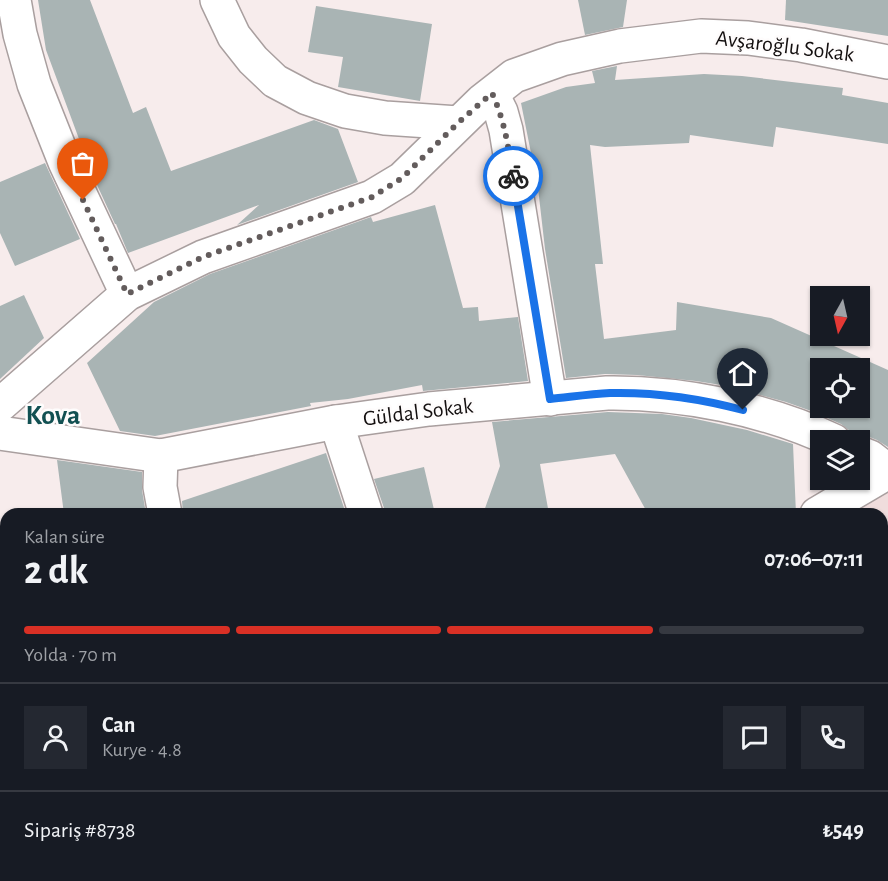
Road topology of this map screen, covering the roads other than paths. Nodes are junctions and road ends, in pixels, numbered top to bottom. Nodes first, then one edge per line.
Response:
1 (14, 0) edge
2 (217, 0) edge
3 (888, 62) edge
4 (492, 93) junction
5 (458, 123) junction
6 (127, 294) junction
7 (550, 399) junction
8 (0, 405) edge
9 (336, 422) junction
10 (810, 432) edge
11 (0, 433) edge
12 (161, 456) junction
13 (870, 457) edge
14 (888, 472) edge
15 (164, 508) edge
16 (364, 508) edge
17 (827, 508) edge

1 - 6 street
2 - 5 street
3 - 4 street, Avşaroğlu Sokak
4 - 5 street, Avşaroğlu Sokak
4 - 7 street
5 - 6 street, Avşaroğlu Sokak
6 - 8 street, Avşaroğlu Sokak
7 - 9 street, Güldal Sokak
7 - 10 street, Güldal Sokak
9 - 12 street, Güldal Sokak
9 - 16 street
11 - 12 street, Güldal Sokak
12 - 15 street
13 - 14 street
14 - 17 street

